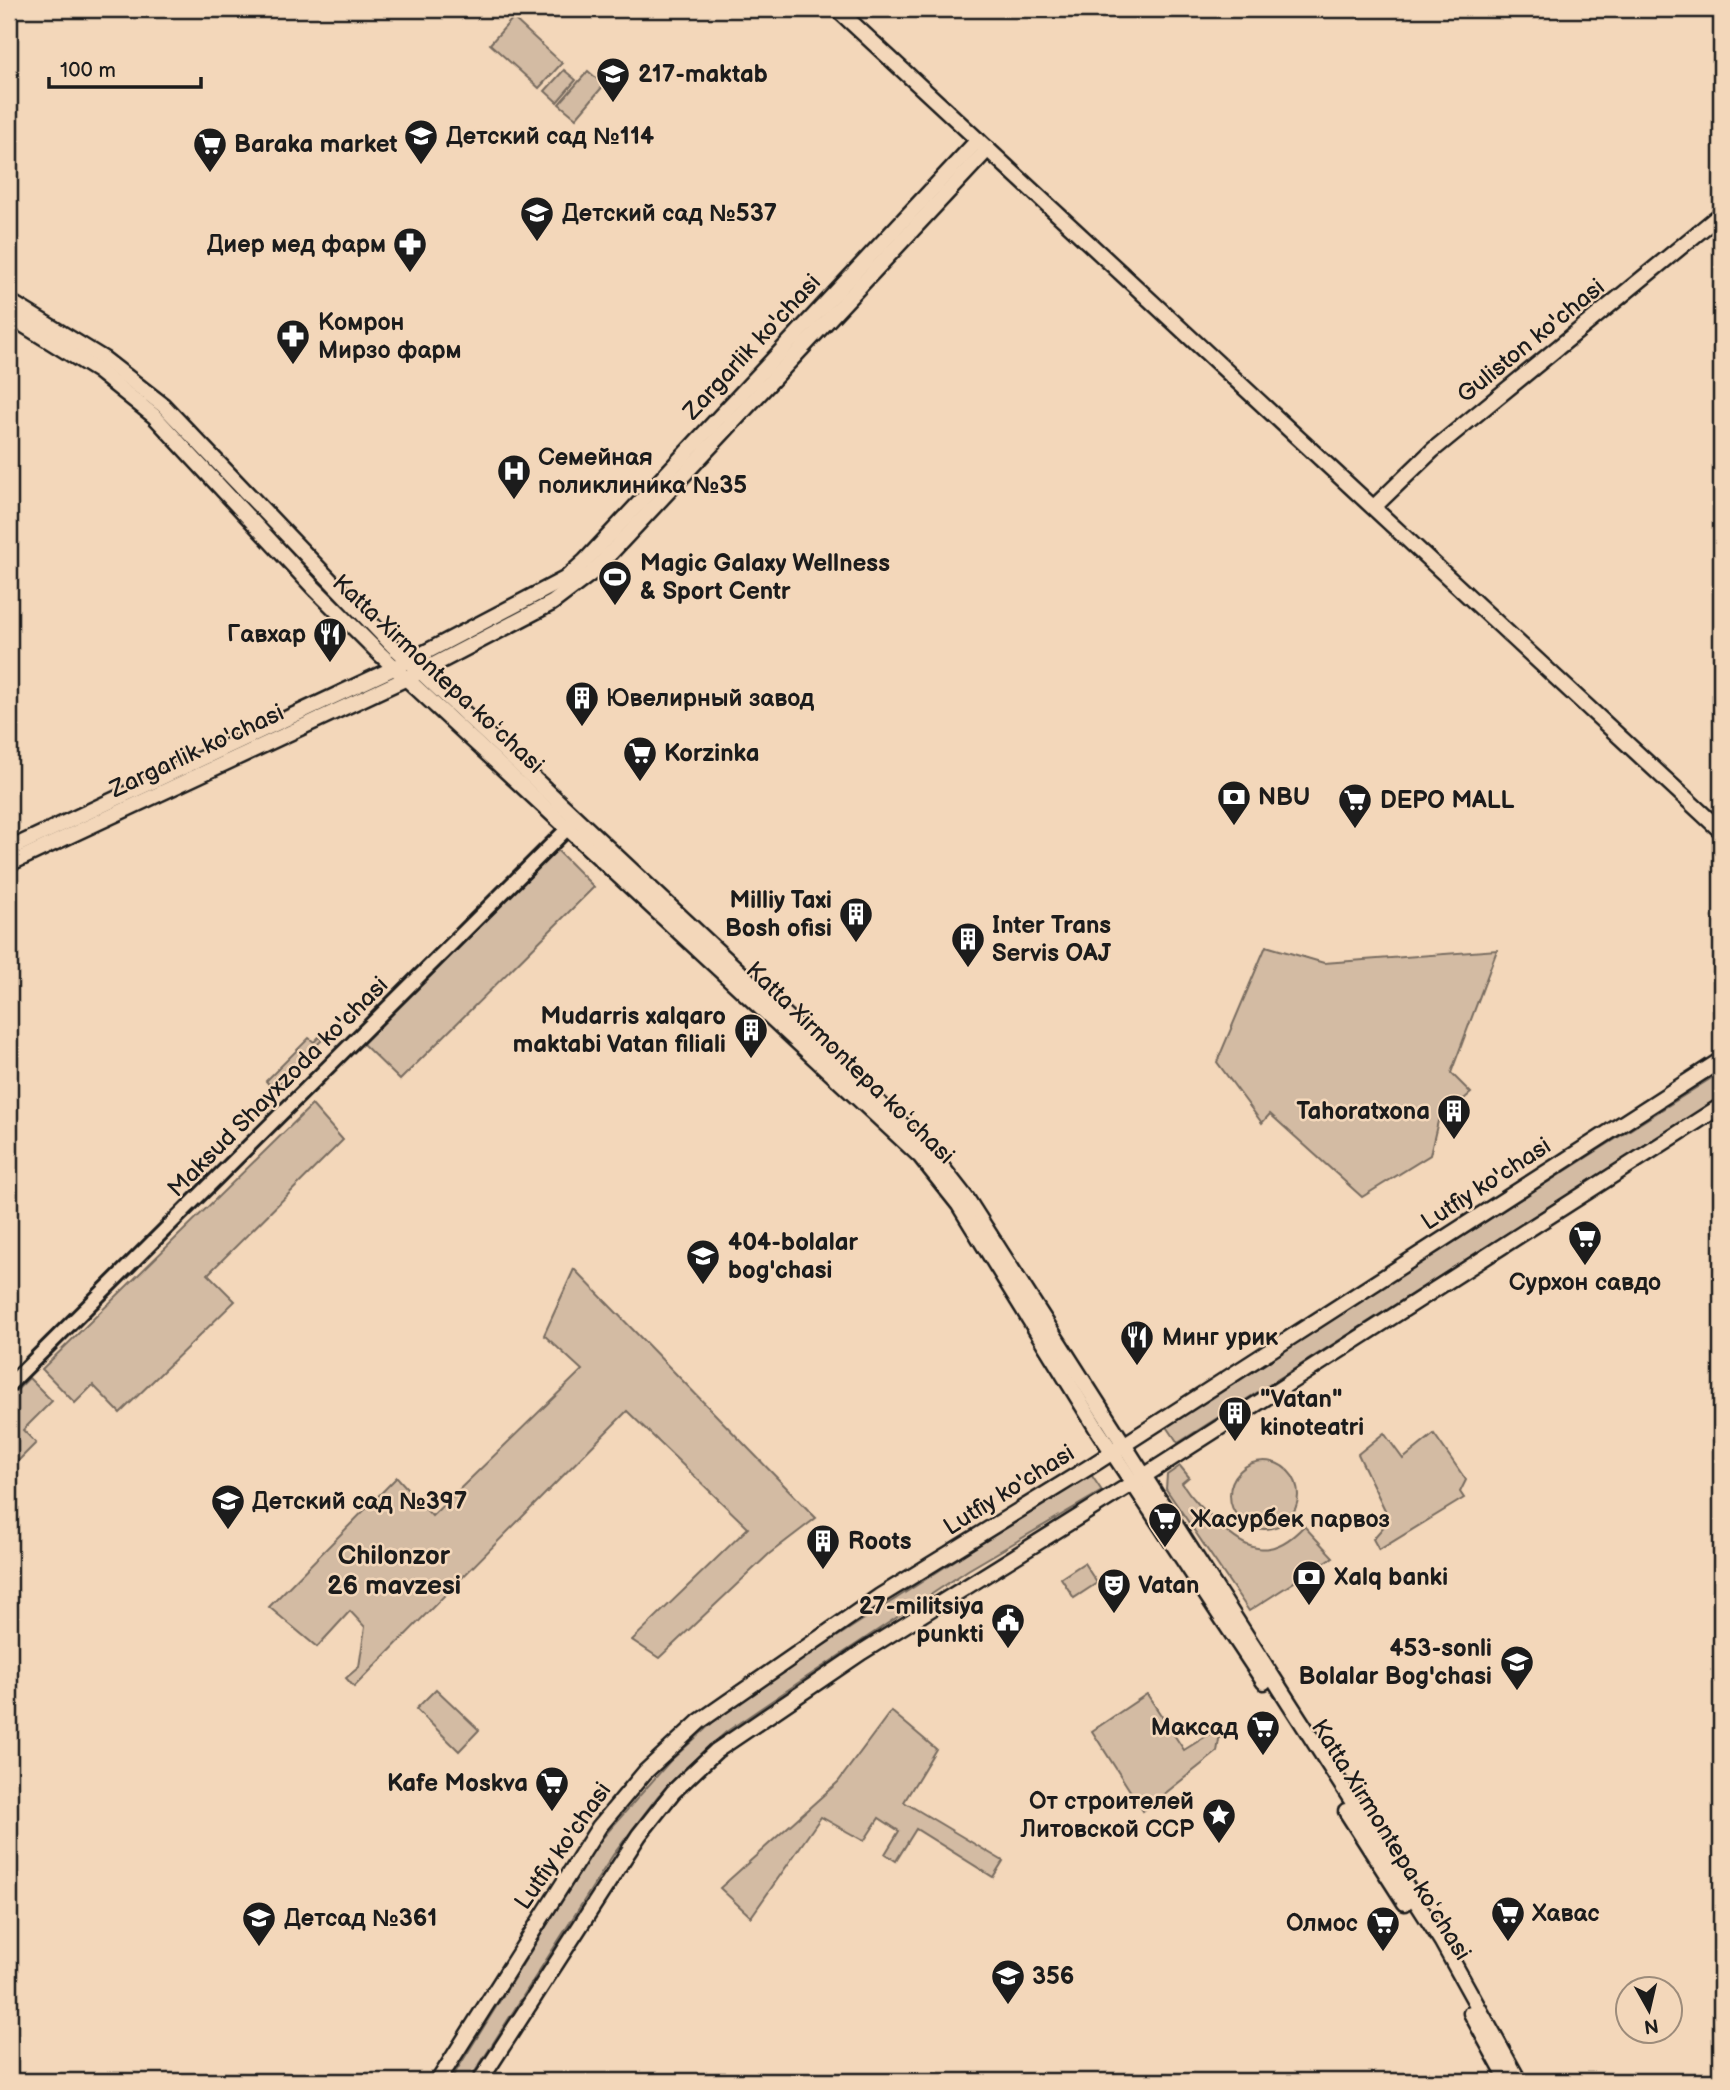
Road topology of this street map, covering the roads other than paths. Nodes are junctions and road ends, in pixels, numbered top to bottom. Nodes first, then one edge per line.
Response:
1 (837, 9) edge
2 (983, 144) junction
3 (1721, 214) edge
4 (9, 301) edge
5 (9, 316) edge
6 (1374, 507) junction
7 (407, 670) junction
8 (573, 824) junction
9 (1721, 831) edge
10 (9, 849) edge
11 (9, 864) edge
12 (1721, 1060) edge
13 (1721, 1106) edge
14 (9, 1384) edge
15 (1118, 1448) junction
16 (1138, 1480) junction
17 (438, 2081) edge
18 (480, 2081) edge
19 (1508, 2081) edge
20 (1519, 2081) edge

1 - 2 main road
2 - 6 main road
2 - 7 main road, Zargarlik ko'chasi
3 - 6 main road, Guliston ko'chasi
4 - 7 main road, Katta Xirmontepa koʻchasi
5 - 7 main road, Katta Xirmontepa koʻchasi
6 - 9 main road
7 - 8 main road, Katta Xirmontepa koʻchasi
7 - 10 main road, Zargarlik ko'chasi
7 - 11 main road, Zargarlik ko'chasi
8 - 14 street, Maksud Shayxzoda ko'chasi
8 - 15 main road, Katta Xirmontepa koʻchasi
12 - 15 main road, Lutfiy ko'chasi
13 - 16 main road
15 - 16 main road, Katta Xirmontepa koʻchasi
15 - 17 main road, Lutfiy ko'chasi
16 - 18 main road
16 - 19 main road, Katta Xirmontepa koʻchasi
16 - 20 main road, Katta Xirmontepa koʻchasi

